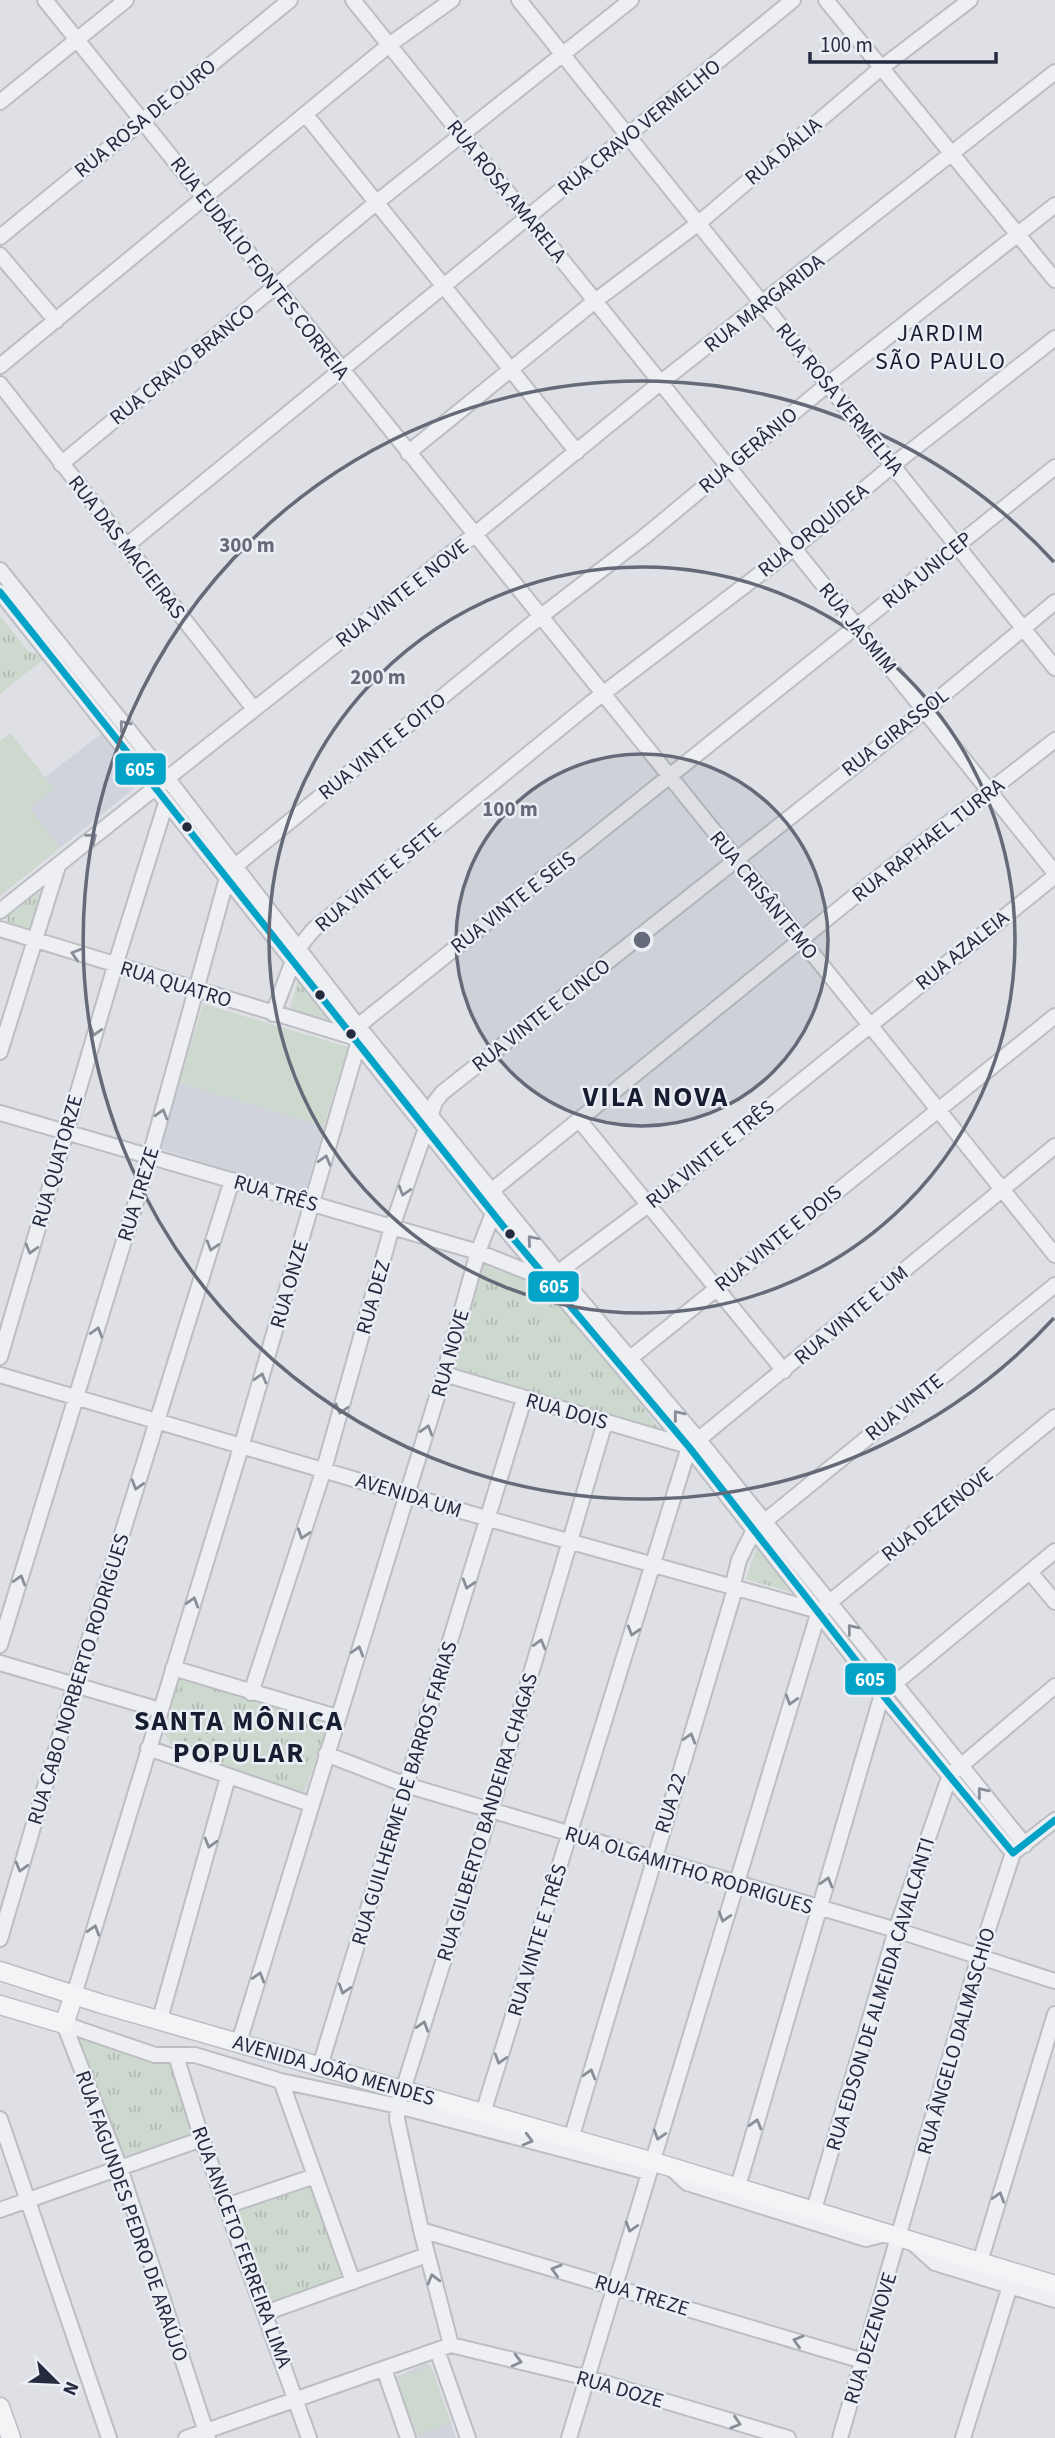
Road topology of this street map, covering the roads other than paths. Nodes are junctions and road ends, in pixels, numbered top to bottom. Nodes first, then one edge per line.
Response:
1 (46, 0) edge
2 (126, 0) edge
3 (290, 0) edge
4 (353, 0) edge
5 (452, 0) edge
6 (519, 0) edge
7 (631, 0) edge
8 (793, 0) edge
9 (826, 0) edge
10 (970, 0) edge
11 (77, 41) junction
12 (389, 45) junction
13 (565, 54) junction
14 (881, 68) junction
15 (1055, 72) edge
16 (0, 102) edge
17 (306, 115) junction
18 (142, 120) junction
19 (462, 134) junction
20 (630, 136) junction
21 (953, 155) junction
22 (205, 197) junction
23 (377, 202) junction
24 (1055, 205) edge
25 (527, 217) junction
26 (700, 222) junction
27 (1019, 234) junction
28 (0, 237) edge
29 (0, 255) edge
30 (1055, 280) edge
31 (444, 284) junction
32 (275, 286) junction
33 (595, 301) junction
34 (763, 304) junction
35 (55, 321) junction
36 (1055, 338) edge
37 (0, 366) edge
38 (512, 369) junction
39 (341, 371) junction
40 (660, 383) junction
41 (0, 384) edge
42 (828, 384) junction
43 (577, 452) junction
44 (408, 453) junction
45 (61, 464) junction
46 (729, 465) junction
47 (893, 465) junction
48 (1055, 467) edge
49 (474, 535) junction
50 (127, 546) junction
51 (956, 546) junction
52 (794, 548) junction
53 (0, 570) edge
54 (0, 593) edge
55 (1055, 602) edge
56 (540, 617) junction
57 (856, 628) junction
58 (1024, 628) junction
59 (40, 631) junction
60 (1055, 668) edge
61 (602, 694) junction
62 (254, 709) junction
63 (924, 711) junction
64 (1055, 740) edge
65 (669, 778) junction
66 (161, 782) junction
67 (990, 791) junction
68 (166, 803) junction
69 (736, 861) junction
70 (58, 866) junction
71 (230, 873) junction
72 (1055, 875) edge
73 (0, 911) edge
74 (0, 929) edge
75 (33, 940) junction
76 (802, 940) junction
77 (295, 955) junction
78 (115, 966) junction
79 (197, 991) junction
80 (273, 1014) junction
81 (1055, 1016) edge
82 (870, 1027) junction
83 (356, 1035) junction
84 (0, 1052) edge
85 (937, 1108) junction
86 (0, 1113) edge
87 (427, 1119) junction
88 (580, 1121) junction
89 (64, 1133) junction
90 (1055, 1146) edge
91 (149, 1156) junction
92 (232, 1180) junction
93 (1003, 1188) junction
94 (492, 1201) junction
95 (313, 1204) junction
96 (648, 1205) junction
97 (392, 1227) junction
98 (478, 1252) junction
99 (1055, 1255) edge
100 (554, 1277) junction
101 (1055, 1285) edge
102 (717, 1289) junction
103 (0, 1357) edge
104 (624, 1363) junction
105 (784, 1371) junction
106 (444, 1374) junction
107 (0, 1375) edge
108 (77, 1397) junction
109 (524, 1399) junction
110 (1055, 1417) edge
111 (158, 1420) junction
112 (605, 1422) junction
113 (694, 1443) junction
114 (242, 1444) junction
115 (324, 1469) junction
116 (407, 1495) junction
117 (489, 1519) junction
118 (759, 1526) junction
119 (570, 1542) junction
120 (1055, 1551) edge
121 (653, 1566) junction
122 (1030, 1572) junction
123 (733, 1588) junction
124 (1055, 1602) edge
125 (824, 1606) junction
126 (0, 1645) edge
127 (0, 1663) edge
128 (173, 1668) junction
129 (895, 1682) junction
130 (75, 1685) junction
131 (1055, 1686) edge
132 (251, 1693) junction
133 (882, 1693) junction
134 (160, 1710) junction
135 (337, 1717) junction
136 (148, 1748) junction
137 (326, 1754) junction
138 (955, 1770) junction
139 (228, 1777) junction
140 (406, 1785) junction
141 (310, 1804) junction
142 (491, 1810) junction
143 (1055, 1820) edge
144 (570, 1834) junction
145 (1019, 1849) junction
146 (653, 1858) junction
147 (734, 1884) junction
148 (819, 1909) junction
149 (896, 1930) junction
150 (0, 1939) edge
151 (979, 1957) junction
152 (0, 1971) edge
153 (1055, 1981) edge
154 (74, 1995) junction
155 (0, 2005) edge
156 (1055, 2014) edge
157 (160, 2020) junction
158 (64, 2024) junction
159 (239, 2042) junction
160 (176, 2056) junction
161 (320, 2066) junction
162 (281, 2081) junction
163 (400, 2098) junction
164 (483, 2113) junction
165 (0, 2119) edge
166 (202, 2139) junction
167 (571, 2139) junction
168 (649, 2167) junction
169 (670, 2167) junction
170 (120, 2168) junction
171 (314, 2176) junction
172 (737, 2190) junction
173 (30, 2200) junction
174 (226, 2206) junction
175 (0, 2210) edge
176 (813, 2213) junction
177 (421, 2230) junction
178 (899, 2238) junction
179 (427, 2255) junction
180 (980, 2262) junction
181 (1012, 2279) junction
182 (353, 2282) junction
183 (1055, 2285) edge
184 (613, 2286) junction
185 (1055, 2300) edge
186 (265, 2314) junction
187 (444, 2348) junction
188 (863, 2361) junction
189 (384, 2369) junction
190 (588, 2378) junction
191 (297, 2400) junction
192 (0, 2407) edge
193 (207, 2435) edge
194 (11, 2438) edge
195 (108, 2438) edge
196 (186, 2438) edge
197 (309, 2438) edge
198 (408, 2438) edge
199 (468, 2438) edge
200 (569, 2438) edge
201 (788, 2438) edge
202 (840, 2438) edge
203 (963, 2438) edge

1 - 11 street, RUA EUDÁLIO FONTES CORREIA
2 - 11 street
3 - 18 street, RUA ROSA DE OURO
4 - 12 street, RUA ROSA AMARELA
5 - 12 street
6 - 13 street, RUA ROSA VERMELHA
7 - 13 street, RUA CRAVO BRANCO
8 - 20 street, RUA CRAVO VERMELHO
9 - 14 street
10 - 14 street, RUA DÁLIA
11 - 16 street
11 - 18 street, RUA EUDÁLIO FONTES CORREIA
12 - 17 street
12 - 19 street, RUA ROSA AMARELA
13 - 19 street, RUA CRAVO BRANCO
13 - 20 street, RUA ROSA VERMELHA
14 - 21 street
14 - 26 street, RUA DÁLIA
15 - 21 street, RUA MARGARIDA
17 - 22 street
17 - 23 street
18 - 22 street, RUA EUDÁLIO FONTES CORREIA
18 - 28 street, RUA ROSA DE OURO
19 - 23 street, RUA CRAVO BRANCO
19 - 25 street, RUA ROSA AMARELA
20 - 25 street, RUA CRAVO VERMELHO
20 - 26 street, RUA ROSA VERMELHA
21 - 27 street
21 - 34 street, RUA MARGARIDA
22 - 32 street, RUA EUDÁLIO FONTES CORREIA
22 - 35 street
23 - 31 street
23 - 32 street, RUA CRAVO BRANCO
24 - 27 street, RUA GERÂNIO
25 - 31 street, RUA CRAVO VERMELHO
25 - 33 street, RUA ROSA AMARELA
26 - 33 street, RUA DÁLIA
26 - 34 street, RUA ROSA VERMELHA
27 - 30 street
27 - 42 street, RUA GERÂNIO
29 - 35 street
31 - 38 street
31 - 39 street, RUA CRAVO VERMELHO
32 - 39 street, RUA EUDÁLIO FONTES CORREIA
32 - 45 street, RUA CRAVO BRANCO
33 - 38 street, RUA DÁLIA
33 - 40 street, RUA ROSA AMARELA
34 - 40 street, RUA MARGARIDA
34 - 42 street, RUA ROSA VERMELHA
35 - 37 street
36 - 47 street, RUA ORQUÍDEA
38 - 43 street
38 - 44 street, RUA DÁLIA
39 - 44 street, RUA EUDÁLIO FONTES CORREIA
39 - 50 street, RUA CRAVO VERMELHO
40 - 43 street, RUA MARGARIDA
40 - 46 street, RUA JASMIM
41 - 45 street, RUA DAS MACIEIRAS
42 - 46 street, RUA GERÂNIO
42 - 47 street, RUA ROSA VERMELHA
43 - 49 street, RUA MARGARIDA
44 - 49 street, RUA EUDÁLIO FONTES CORREIA
45 - 50 street, RUA DAS MACIEIRAS
46 - 52 street, RUA JASMIM
46 - 56 street, RUA GERÂNIO
47 - 51 street, RUA ROSA VERMELHA
47 - 52 street, RUA ORQUÍDEA
48 - 51 street, RUA UNICEP
49 - 56 street, RUA CRISÂNTEMO
49 - 62 street, RUA VINTE E NOVE
50 - 62 street, RUA DAS MACIEIRAS
51 - 57 street, RUA UNICEP
51 - 58 street, RUA ROSA VERMELHA
52 - 57 street, RUA JASMIM
52 - 61 street, RUA ORQUÍDEA
53 - 59 street
54 - 59 street
55 - 58 street, RUA GIRASSOL
56 - 61 street, RUA CRISÂNTEMO
56 - 71 street, RUA VINTE E OITO
57 - 63 street, RUA JASMIM
57 - 65 street, RUA UNICEP
58 - 60 street, RUA ROSA VERMELHA
58 - 63 street, RUA GIRASSOL
59 - 66 street
61 - 65 street, RUA CRISÂNTEMO
61 - 77 street, RUA VINTE E SETE
62 - 66 street, RUA VINTE E NOVE
63 - 67 street, RUA JASMIM
63 - 69 street, RUA GIRASSOL
64 - 67 street, RUA RAPHAEL TURRA
65 - 69 street, RUA CRISÂNTEMO
65 - 83 street, RUA VINTE E SEIS
66 - 68 street
70 -> 66 street, RUA VINTE E NOVE
66 - 71 street
67 - 72 street, RUA JASMIM
67 - 76 street, RUA RAPHAEL TURRA
68 - 71 street
68 - 78 street, RUA QUATORZE
69 - 76 street, RUA CRISÂNTEMO
69 - 87 street, RUA VINTE E CINCO
70 - 73 street, RUA VINTE E NOVE
70 - 75 street
71 - 77 street
71 - 79 street, RUA TREZE
72 - 82 street, RUA AZALEIA
74 - 75 street, RUA QUATRO
78 -> 75 street, RUA QUATRO
75 - 84 street
76 - 82 street, RUA CRISÂNTEMO
76 - 88 street, RUA RAPHAEL TURRA
77 - 80 street
77 - 83 street
78 - 79 street, RUA QUATRO
78 -> 89 street, RUA QUATORZE
79 - 80 street, RUA QUATRO
91 -> 79 street, RUA TREZE
80 - 83 street, RUA QUATRO
81 - 85 street, RUA VINTE E DOIS
82 - 85 street, RUA CRISÂNTEMO
82 - 96 street, RUA VINTE E TRÊS
83 - 87 street
95 -> 83 street, RUA ONZE
85 - 93 street, RUA CRISÂNTEMO
85 - 102 street, RUA VINTE E DOIS
86 - 89 street, RUA TRÊS
87 - 94 street
87 -> 97 street, RUA DEZ
88 - 94 street, RUA RAPHAEL TURRA
88 - 96 street
89 - 91 street, RUA TRÊS
89 -> 103 street, RUA QUATORZE
90 - 93 street, RUA VINTE E UM
91 - 92 street, RUA TRÊS
108 -> 91 street, RUA TREZE
92 - 95 street, RUA TRÊS
92 -> 111 street
93 - 99 street, RUA CRISÂNTEMO
93 - 105 street, RUA VINTE E UM
94 - 98 street, RUA NOVE
94 - 100 street
95 - 97 street, RUA TRÊS
114 -> 95 street, RUA ONZE
96 - 100 street, RUA VINTE E TRÊS
96 - 102 street
97 - 98 street, RUA TRÊS
97 -> 115 street, RUA DEZ
98 - 100 street, RUA TRÊS
98 - 106 street, RUA NOVE
100 - 104 street
101 - 118 street, RUA VINTE
102 - 104 street, RUA VINTE E DOIS
102 - 105 street
104 - 113 street
105 - 113 street, RUA VINTE E UM
106 - 109 street, RUA DOIS
116 -> 106 street, RUA NOVE
107 - 108 street, AVENIDA UM
108 - 111 street, AVENIDA UM
126 -> 108 street, RUA TREZE
109 - 112 street, RUA DOIS
109 - 117 street, RUA GUILHERME DE BARROS FARIAS
110 - 125 street, RUA DEZENOVE
111 - 114 street, AVENIDA UM
111 -> 130 street, RUA CABO NORBERTO RODRIGUES
112 - 113 street, RUA DOIS
112 - 119 street, RUA GILBERTO BANDEIRA CHAGAS
113 - 118 street
113 - 121 street, RUA VINTE E TRÊS
114 - 115 street, AVENIDA UM
128 -> 114 street, RUA ONZE
115 - 116 street, AVENIDA UM
115 -> 132 street, RUA DEZ
116 - 117 street, AVENIDA UM
135 -> 116 street, RUA NOVE
117 - 119 street, AVENIDA UM
117 -> 140 street, RUA GUILHERME DE BARROS FARIAS
118 - 123 street, RUA 22
118 - 125 street
119 - 121 street, AVENIDA UM
142 -> 119 street, RUA GILBERTO BANDEIRA CHAGAS
120 - 122 street
121 - 123 street, AVENIDA UM
121 -> 144 street, RUA VINTE E TRÊS
122 - 124 street
122 - 129 street
123 - 125 street, AVENIDA UM
146 -> 123 street, RUA 22
129 -> 125 street
125 - 133 street
125 -> 147 street
127 - 130 street
128 - 132 street
128 - 134 street, RUA ONZE
129 - 133 street
129 - 138 street
130 - 134 street
130 -> 150 street, RUA CABO NORBERTO RODRIGUES
131 - 138 street
132 - 135 street
133 - 138 street
148 -> 133 street
134 - 136 street, RUA ONZE
135 - 137 street, RUA NOVE
136 - 139 street
154 -> 136 street, RUA ONZE
137 - 140 street, RUA OLGAMITHO RODRIGUES
137 - 141 street, RUA NOVE
138 - 145 street
138 - 149 street, RUA EDSON DE ALMEIDA CAVALCANTI
139 - 141 street
139 -> 157 street
140 - 142 street, RUA OLGAMITHO RODRIGUES
140 -> 161 street, RUA GUILHERME DE BARROS FARIAS
159 -> 141 street, RUA NOVE
142 - 144 street, RUA OLGAMITHO RODRIGUES
163 -> 142 street, RUA GILBERTO BANDEIRA CHAGAS
143 - 145 street
144 - 146 street, RUA OLGAMITHO RODRIGUES
144 -> 164 street, RUA VINTE E TRÊS
145 - 151 street, RUA ÂNGELO DALMASCHIO
146 - 147 street, RUA OLGAMITHO RODRIGUES
167 -> 146 street, RUA 22
147 - 148 street, RUA OLGAMITHO RODRIGUES
147 -> 168 street
148 - 149 street, RUA OLGAMITHO RODRIGUES
172 -> 148 street
149 - 151 street, RUA OLGAMITHO RODRIGUES
149 - 176 street, RUA EDSON DE ALMEIDA CAVALCANTI
151 - 153 street, RUA OLGAMITHO RODRIGUES
151 - 178 street, RUA ÂNGELO DALMASCHIO
152 - 154 main road, AVENIDA JOÃO MENDES
154 - 157 main road, AVENIDA JOÃO MENDES
154 - 158 main road
155 - 158 main road
180 -> 156 street
157 - 159 main road, AVENIDA JOÃO MENDES
158 - 160 street
158 - 170 street, RUA FAGUNDES PEDRO DE ARAÚJO
159 - 161 main road, AVENIDA JOÃO MENDES
160 - 162 street
160 - 166 street, RUA ANICETO FERREIRA LIMA
161 - 163 main road, AVENIDA JOÃO MENDES
162 - 163 street
162 - 171 street
163 - 164 main road, AVENIDA JOÃO MENDES
163 -> 168 street, AVENIDA JOÃO MENDES
163 - 177 street
164 - 167 main road, AVENIDA JOÃO MENDES
165 - 173 street
166 - 170 street
166 - 174 street, RUA ANICETO FERREIRA LIMA
167 - 168 main road, AVENIDA JOÃO MENDES
168 - 169 main road, AVENIDA JOÃO MENDES
168 -> 184 street
169 - 172 main road, AVENIDA JOÃO MENDES
169 - 178 street, AVENIDA JOÃO MENDES
170 - 173 street
170 - 193 street, RUA FAGUNDES PEDRO DE ARAÚJO
171 - 174 street
171 - 182 street
172 - 176 main road, AVENIDA JOÃO MENDES
173 - 175 street
173 - 195 street
174 - 186 street, RUA ANICETO FERREIRA LIMA
176 - 178 main road, AVENIDA JOÃO MENDES
177 - 179 street
184 -> 177 street, RUA TREZE
178 - 180 main road, AVENIDA JOÃO MENDES
178 - 181 street, AVENIDA JOÃO MENDES
178 - 188 street, RUA DEZENOVE
179 - 182 street
187 -> 179 street
180 - 181 main road, AVENIDA JOÃO MENDES
181 - 183 main road, AVENIDA JOÃO MENDES
181 - 185 street, AVENIDA JOÃO MENDES
181 - 203 street
182 - 186 street
188 -> 184 street, RUA TREZE
184 - 190 street
186 - 191 street, RUA ANICETO FERREIRA LIMA
187 - 189 street
187 -> 190 street, RUA DOZE
187 - 199 street
188 - 202 street, RUA DEZENOVE
189 - 191 street
189 - 198 street
190 - 200 street
190 -> 201 street, RUA DOZE
191 - 193 street
191 - 197 street, RUA ANICETO FERREIRA LIMA
192 - 194 main road
193 - 196 street

